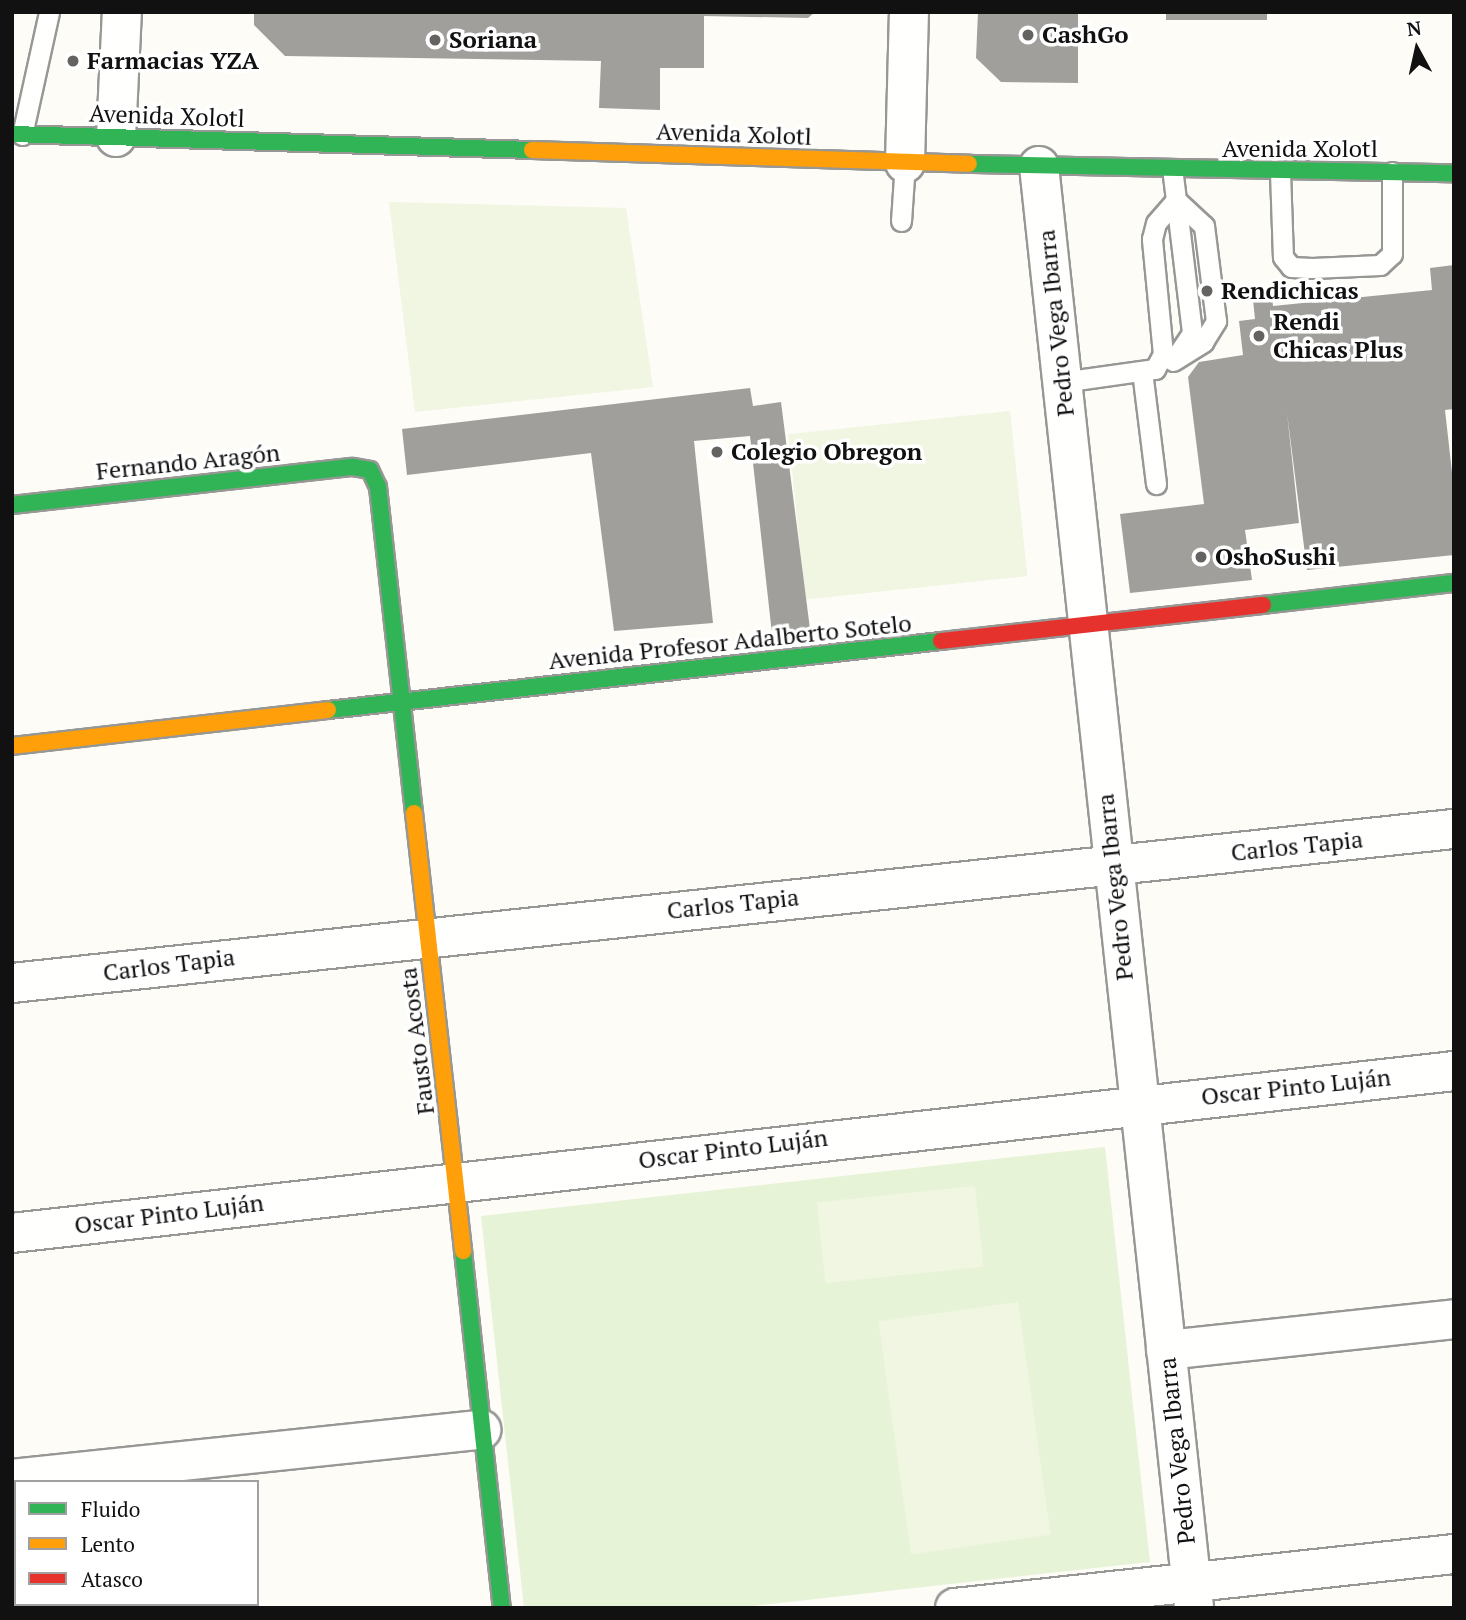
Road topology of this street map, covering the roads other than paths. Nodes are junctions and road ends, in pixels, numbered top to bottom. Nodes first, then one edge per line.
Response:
1 (49, 12) edge
2 (121, 12) edge
3 (909, 12) edge
4 (17, 134) edge
5 (116, 137) junction
6 (905, 163) junction
7 (1039, 166) junction
8 (1172, 169) junction
9 (1280, 172) junction
10 (1392, 172) junction
11 (1454, 173) edge
12 (1176, 200) junction
13 (901, 221) dead end
14 (1156, 367) junction
15 (1062, 382) junction
16 (369, 470) joint
17 (1156, 484) dead end
18 (12, 505) edge
19 (1454, 583) edge
20 (1088, 624) junction
21 (402, 702) junction
22 (12, 746) edge
23 (1454, 829) edge
24 (1113, 866) junction
25 (428, 935) junction
26 (12, 983) edge
27 (1454, 1071) edge
28 (1137, 1103) junction
29 (456, 1181) junction
30 (12, 1233) edge
31 (1454, 1319) edge
32 (1166, 1350) junction
33 (481, 1430) junction
34 (12, 1479) edge
35 (1454, 1554) edge
36 (1192, 1595) edge
37 (502, 1608) edge
38 (954, 1608) edge

1 - 4 lane
2 - 5 street
3 - 6 street
4 - 5 street, Avenida Xolotl
5 - 6 street, Avenida Xolotl
6 - 7 street, Avenida Xolotl
6 - 13 lane
7 - 8 street, Avenida Xolotl
7 - 15 street, Pedro Vega Ibarra
8 - 9 street, Avenida Xolotl
8 - 12 lane
9 - 10 street, Avenida Xolotl
9 - 10 lane
10 - 11 street, Avenida Xolotl
12 - 14 lane
12 - 14 lane
14 - 15 lane
14 - 17 lane
15 - 20 street, Pedro Vega Ibarra
16 - 18 street, Fernando Aragón
16 - 21 street, Fausto Acosta
19 - 20 street, Avenida Profesor Adalberto Sotelo
20 - 21 street, Avenida Profesor Adalberto Sotelo
20 - 24 street, Pedro Vega Ibarra
21 - 22 street, Avenida Profesor Adalberto Sotelo
21 - 25 street, Fausto Acosta
23 - 24 street, Carlos Tapia
24 - 25 street, Carlos Tapia
24 - 28 street, Pedro Vega Ibarra
25 - 26 street, Carlos Tapia
25 - 29 street, Fausto Acosta
27 - 28 street, Oscar Pinto Luján
28 - 29 street, Oscar Pinto Luján
28 - 32 street, Pedro Vega Ibarra
29 - 30 street, Oscar Pinto Luján
29 - 33 street, Fausto Acosta
31 - 32 street
32 - 36 street, Pedro Vega Ibarra
33 - 34 street
33 - 37 street, Fausto Acosta
35 - 36 street
36 - 38 street

